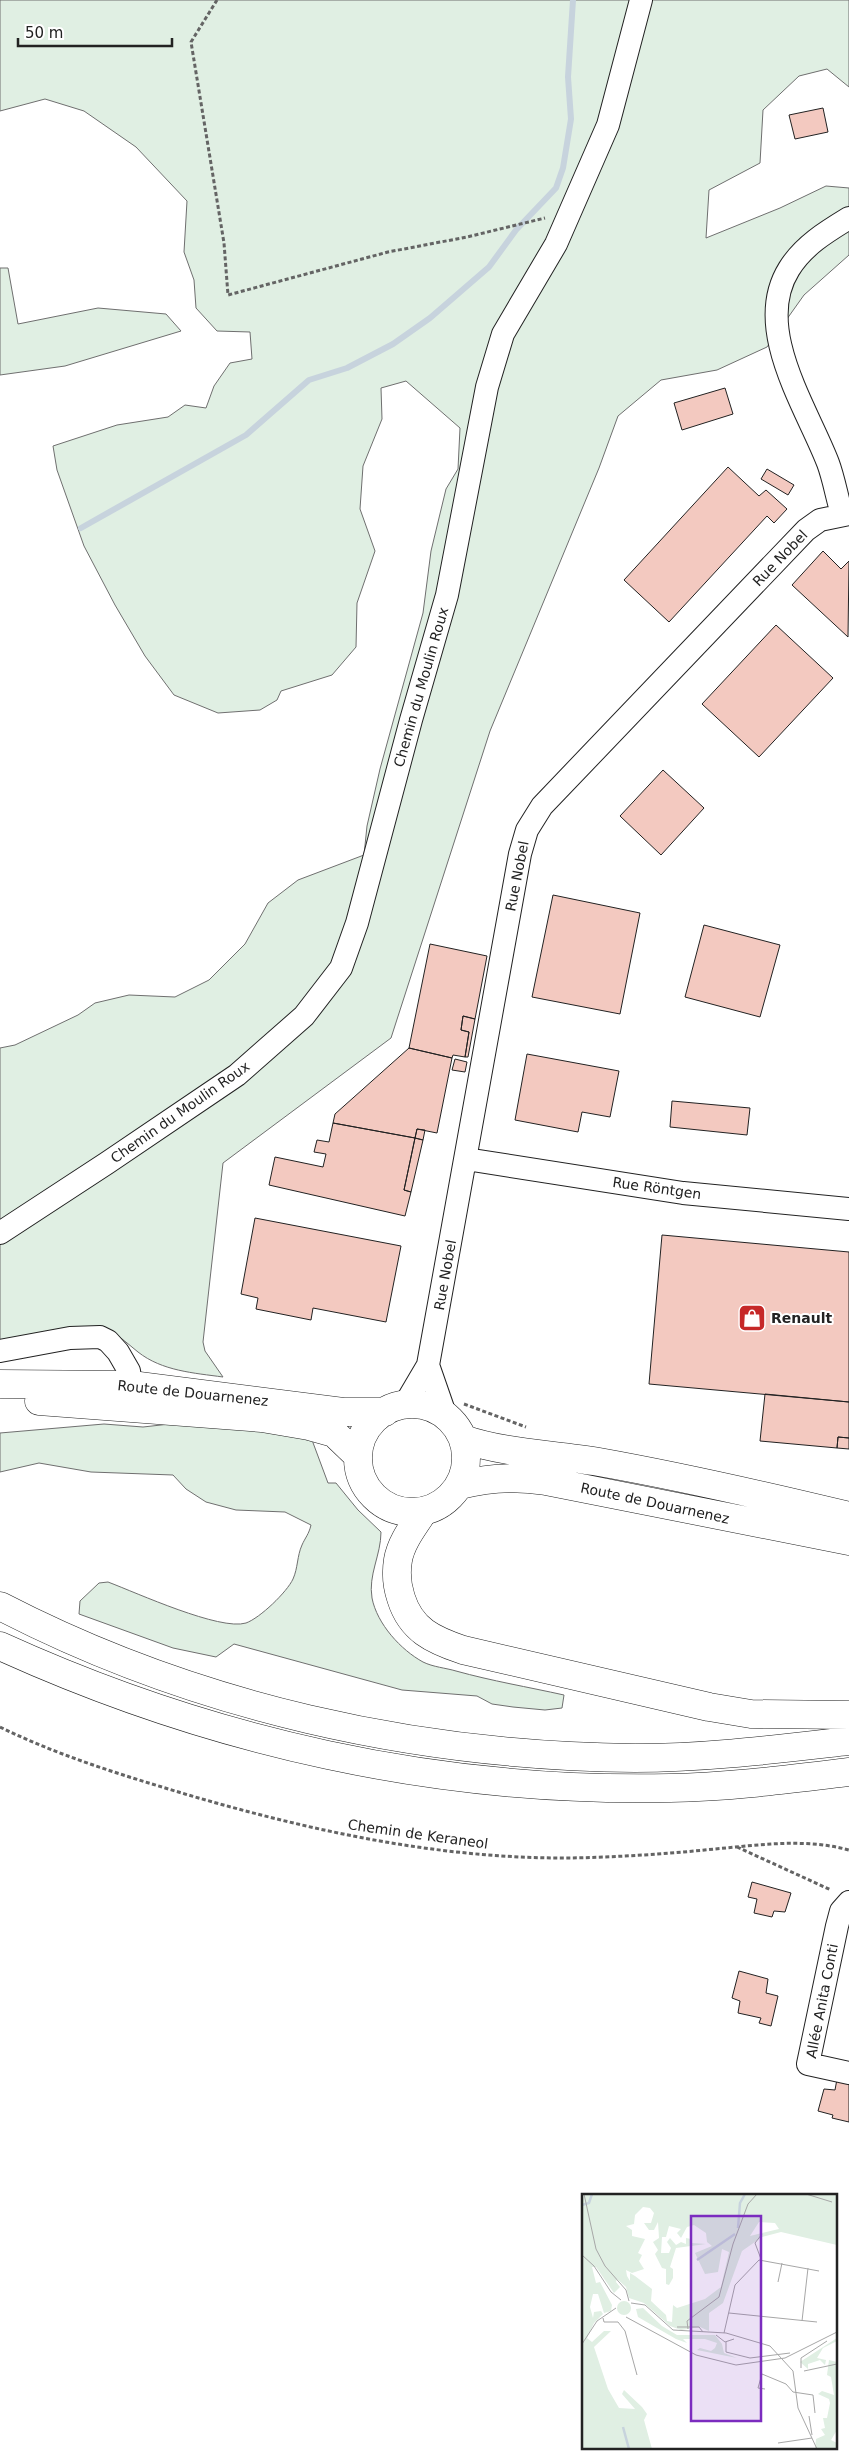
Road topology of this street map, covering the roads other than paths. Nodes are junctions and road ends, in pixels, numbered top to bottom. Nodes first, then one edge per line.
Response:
1 (640, 0) edge
2 (849, 218) edge
3 (845, 514) edge
4 (466, 1159) junction
5 (849, 1209) edge
6 (0, 1233) edge
7 (0, 1351) edge
8 (428, 1365) junction
9 (0, 1384) edge
10 (131, 1385) junction
11 (0, 1400) edge
12 (395, 1408) junction
13 (154, 1410) junction
14 (445, 1414) junction
15 (463, 1439) junction
16 (358, 1456) junction
17 (460, 1485) junction
18 (423, 1512) junction
19 (849, 1516) edge
20 (849, 1541) edge
21 (0, 1606) edge
22 (0, 1646) edge
23 (849, 1715) edge
24 (849, 1740) edge
25 (849, 1772) edge
26 (848, 1902) edge
27 (849, 2073) edge

1 - 6 street, Chemin du Moulin Roux
2 - 3 street, Rue Nobel
3 - 4 street, Rue Nobel
4 - 5 street, Rue Röntgen
4 - 8 street, Rue Nobel
7 - 10 street
8 - 12 street, Rue Nobel
8 - 14 street, Rue Nobel
9 - 10 main road, Route de Douarnenez
10 - 12 main road, Route de Douarnenez
10 - 13 street
11 - 13 main road, Route de Douarnenez
12 - 14 main road
12 - 16 main road
13 - 16 main road, Route de Douarnenez
14 - 15 main road
15 - 17 main road
15 - 19 main road, Route de Douarnenez
16 - 18 main road
17 - 18 main road
17 - 20 main road, Route de Douarnenez
18 - 23 main road
21 - 24 main road
22 - 25 main road
26 - 27 street, Allée Anita Conti

